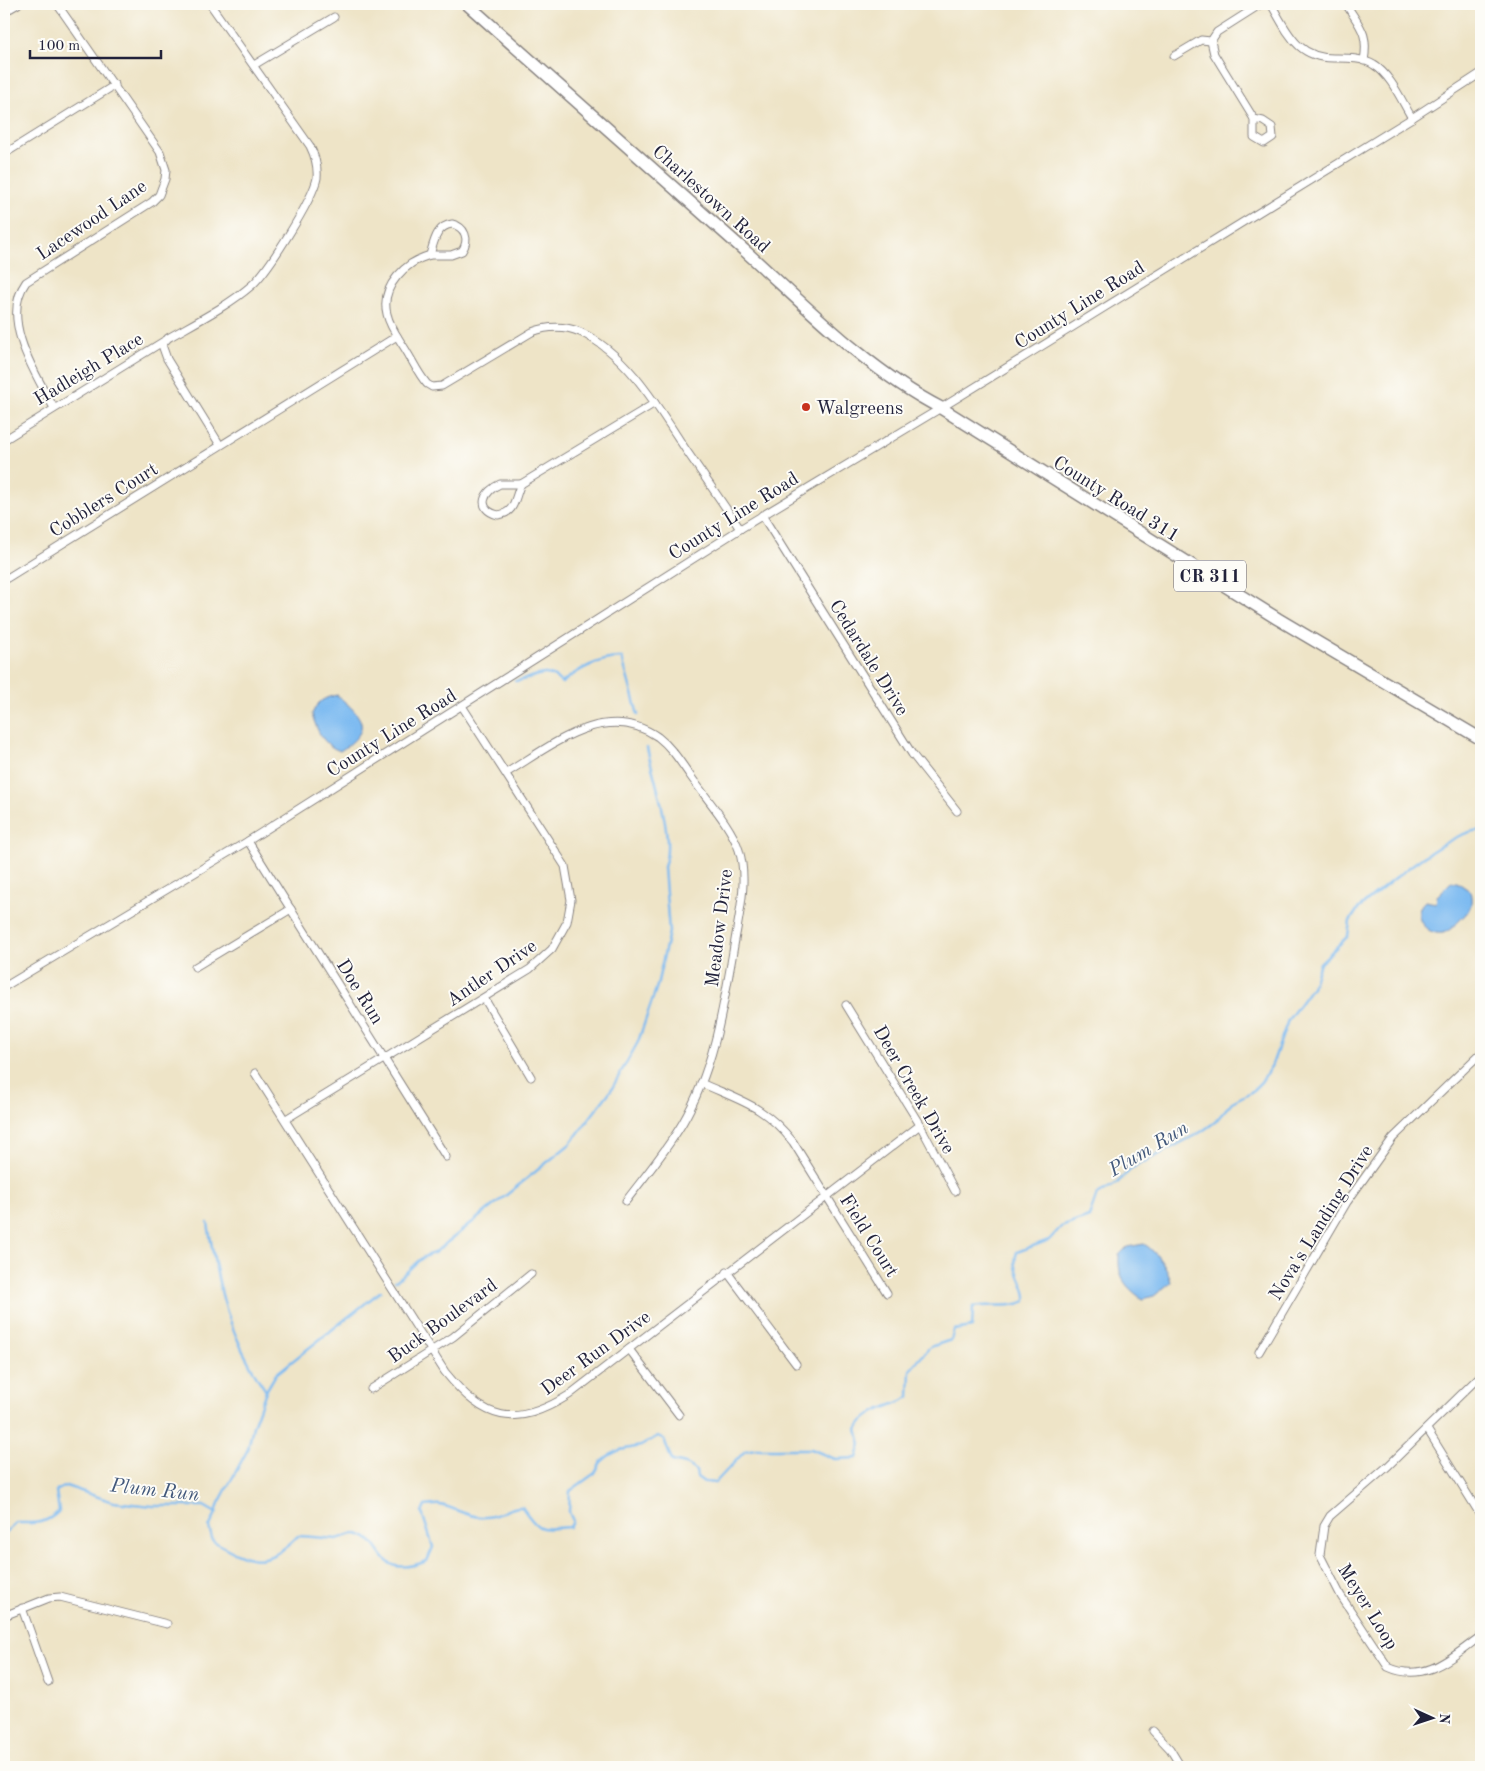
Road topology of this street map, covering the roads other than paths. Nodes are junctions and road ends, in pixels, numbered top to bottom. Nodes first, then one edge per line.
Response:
1 (18, 4) edge
2 (57, 4) edge
3 (210, 4) edge
4 (467, 4) edge
5 (1261, 4) edge
6 (1271, 4) edge
7 (1346, 4) edge
8 (4, 12) edge
9 (334, 17) dead end
10 (1211, 41) junction
11 (1174, 56) dead end
12 (1364, 61) junction
13 (254, 65) junction
14 (1481, 73) edge
15 (114, 85) junction
16 (1412, 118) junction
17 (1254, 120) dead end
18 (4, 154) edge
19 (430, 254) junction
20 (9, 300) dead end
21 (397, 336) junction
22 (12, 339) dead end
23 (164, 341) junction
24 (655, 403) junction
25 (54, 408) junction
26 (942, 408) junction
27 (4, 440) edge
28 (220, 446) junction
29 (521, 484) junction
30 (762, 516) junction
31 (740, 529) junction
32 (4, 580) edge
33 (462, 706) junction
34 (1481, 739) edge
35 (506, 773) junction
36 (957, 811) dead end
37 (248, 841) junction
38 (291, 909) junction
39 (195, 966) dead end
40 (4, 987) edge
41 (484, 998) junction
42 (846, 1005) dead end
43 (1481, 1053) edge
44 (385, 1059) junction
45 (255, 1073) dead end
46 (531, 1077) dead end
47 (701, 1083) junction
48 (286, 1119) junction
49 (920, 1125) junction
50 (446, 1157) dead end
51 (954, 1190) dead end
52 (826, 1196) junction
53 (626, 1201) dead end
54 (727, 1272) junction
55 (531, 1274) dead end
56 (887, 1293) dead end
57 (628, 1349) junction
58 (431, 1352) junction
59 (1259, 1352) dead end
60 (796, 1364) dead end
61 (1481, 1375) edge
62 (370, 1389) dead end
63 (679, 1415) dead end
64 (1426, 1429) junction
65 (1481, 1516) edge
66 (22, 1608) junction
67 (4, 1616) edge
68 (167, 1624) dead end
69 (1481, 1636) edge
70 (48, 1682) dead end
71 (1153, 1731) dead end
72 (1181, 1767) edge

1 - 8 street
2 - 15 street, Lacewood Lane
3 - 13 street, Hadleigh Place
4 - 26 main road, Charlestown Road
5 - 10 street
6 - 12 street
7 - 12 street
9 - 13 street
10 - 11 street
10 - 17 street
12 - 16 street
13 - 23 street, Hadleigh Place
14 - 16 street, County Line Road
15 - 18 street
15 - 20 street, Lacewood Lane
16 - 26 street, County Line Road
19 - 19 street
19 - 21 street
21 - 24 street
21 - 28 street, Cobblers Court
22 - 25 street
23 - 25 street, Hadleigh Place
23 - 28 street
24 - 29 street
24 - 31 street
25 - 27 street, Hadleigh Place
26 - 30 street, County Line Road
26 - 34 main road, County Road 311 / CR 311
28 - 32 street, Cobblers Court
29 - 29 street
30 - 31 street, County Line Road
30 - 36 street, Cedardale Drive
31 - 33 street, County Line Road
33 - 35 street, Antler Drive
33 - 37 street, County Line Road
35 - 41 street, Antler Drive
35 - 47 street, Meadow Drive
37 - 38 street, Doe Run
37 - 40 street, County Line Road
38 - 39 street
38 - 44 street, Doe Run
41 - 44 street, Antler Drive
41 - 46 street
42 - 49 street, Deer Creek Drive
43 - 59 street, Nova's Landing Drive
44 - 48 street, Antler Drive
44 - 50 street, Doe Run
45 - 48 street, Deer Run Drive
47 - 52 street, Field Court
47 - 53 street, Meadow Drive
48 - 58 street, Deer Run Drive
49 - 51 street, Deer Creek Drive
49 - 52 street, Deer Run Drive
52 - 54 street, Deer Run Drive
52 - 56 street, Field Court
54 - 57 street, Deer Run Drive
54 - 60 street
55 - 58 street, Buck Boulevard
57 - 58 street, Deer Run Drive
57 - 63 street
58 - 62 street, Buck Boulevard
61 - 64 street, Meyer Loop
64 - 65 street
64 - 69 street, Meyer Loop
66 - 67 street
66 - 68 street
66 - 70 street
71 - 72 street

